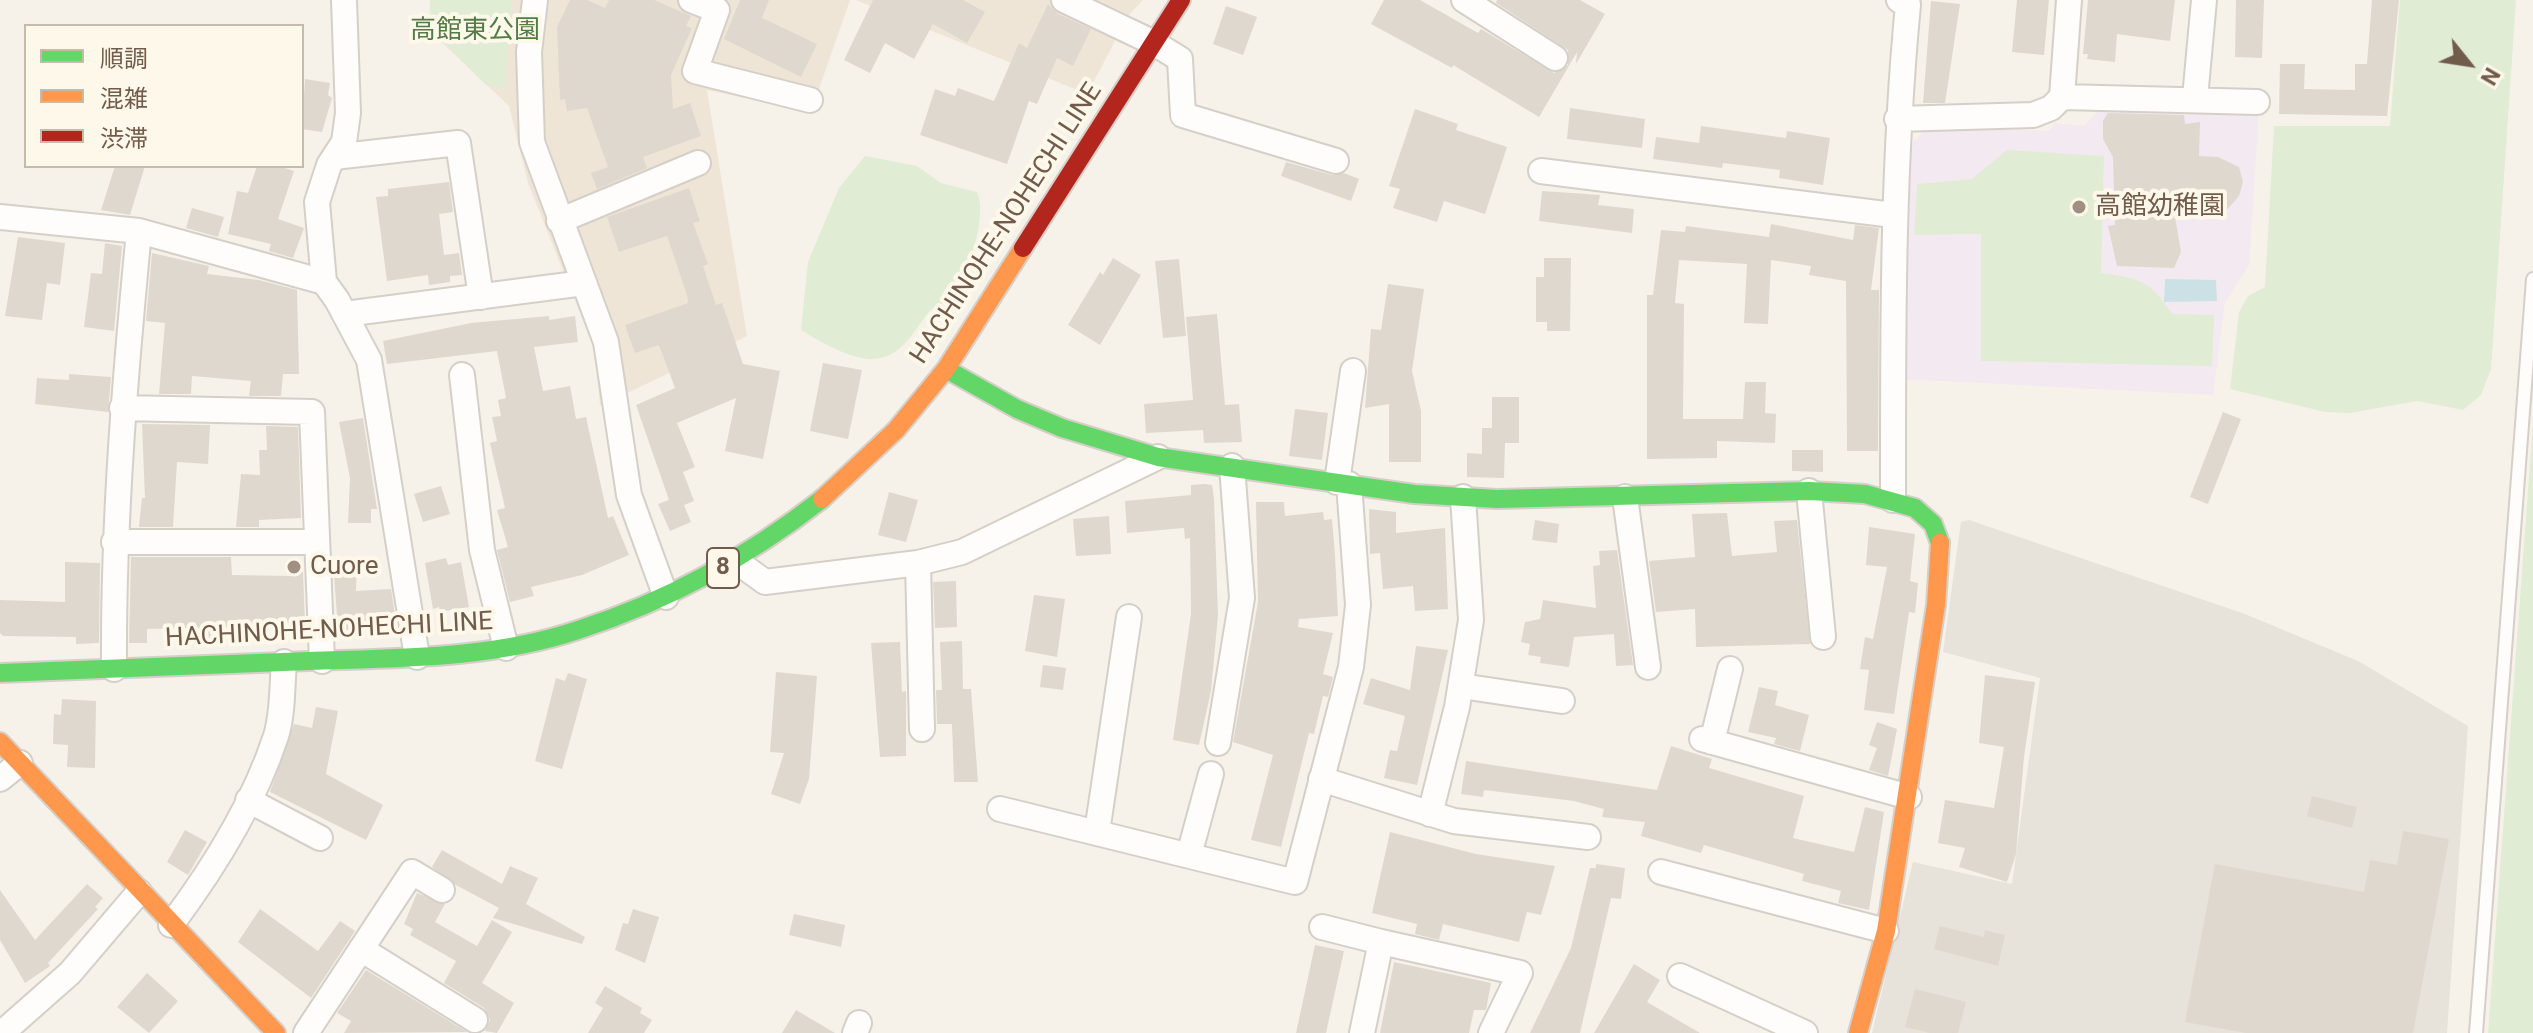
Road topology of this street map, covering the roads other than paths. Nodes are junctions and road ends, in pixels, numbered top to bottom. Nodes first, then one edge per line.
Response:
1 (344, 0) edge
2 (535, 0) edge
3 (691, 0) edge
4 (1064, 0) edge
5 (1181, 0) edge
6 (1464, 0) edge
7 (1899, 0) edge
8 (2069, 0) edge
9 (2204, 0) edge
10 (1154, 43) junction
11 (1555, 58) dead end
12 (2062, 97) junction
13 (2195, 98) junction
14 (810, 100) dead end
15 (2257, 102) dead end
16 (1897, 119) junction
17 (334, 157) junction
18 (1336, 161) dead end
19 (698, 163) dead end
20 (1541, 171) dead end
21 (1893, 215) junction
22 (0, 217) edge
23 (559, 221) junction
24 (139, 231) junction
25 (2533, 279) edge
26 (324, 282) junction
27 (584, 283) junction
28 (481, 297) junction
29 (345, 314) junction
30 (946, 369) junction
31 (1353, 371) dead end
32 (462, 375) dead end
33 (122, 408) junction
34 (1158, 457) junction
35 (1232, 466) junction
36 (1343, 483) junction
37 (1809, 491) junction
38 (1463, 497) junction
39 (1625, 497) junction
40 (1893, 500) junction
41 (114, 542) junction
42 (317, 542) junction
43 (736, 561) junction
44 (918, 563) junction
45 (666, 597) junction
46 (1129, 617) dead end
47 (1823, 637) dead end
48 (506, 648) junction
49 (417, 657) junction
50 (322, 661) junction
51 (284, 662) junction
52 (1648, 667) dead end
53 (114, 669) junction
54 (1730, 669) dead end
55 (0, 673) edge
56 (1461, 686) junction
57 (1562, 701) dead end
58 (922, 729) dead end
59 (0, 742) edge
60 (1218, 743) dead end
61 (20, 763) junction
62 (1211, 774) dead end
63 (0, 779) edge
64 (1321, 779) junction
65 (1909, 797) junction
66 (248, 800) junction
67 (1000, 809) dead end
68 (1430, 814) junction
69 (1097, 832) junction
70 (1588, 837) dead end
71 (320, 838) dead end
72 (1189, 855) junction
73 (1661, 872) dead end
74 (442, 890) dead end
75 (139, 892) junction
76 (171, 925) junction
77 (1322, 927) dead end
78 (1886, 931) junction
79 (1381, 942) junction
80 (361, 949) junction
81 (1680, 976) dead end
82 (475, 1020) dead end
83 (2, 1033) edge
84 (276, 1033) edge
85 (306, 1033) edge
86 (1362, 1033) edge
87 (1491, 1033) edge
88 (1805, 1033) edge
89 (1858, 1033) edge
90 (2476, 1033) edge

1 - 17 street
2 - 23 street
3 - 14 street
4 - 10 street
5 - 10 street, HACHINOHE-NOHECHI LINE / 8
6 - 11 street
7 - 16 street
8 - 12 street
9 - 13 street
10 - 18 street
10 - 30 street, HACHINOHE-NOHECHI LINE / 8
12 - 13 street
12 - 16 street
13 - 15 street
16 - 21 street
17 - 26 street
17 - 28 street
19 - 23 street
20 - 21 street
21 - 40 street
22 - 24 street
23 - 27 street
24 - 26 street
24 - 33 street
25 - 90 lane
26 - 29 street
27 - 28 street
27 - 45 street
28 - 29 street
29 - 49 street
30 - 34 street
30 - 43 street, HACHINOHE-NOHECHI LINE / 8
31 - 36 street
32 - 48 street
33 - 41 street
33 - 42 street
34 - 35 street
34 - 44 street
35 - 36 street
35 - 60 street
36 - 38 street
36 - 64 street
37 - 39 street
37 - 40 street
37 - 47 street
38 - 39 street
38 - 56 street
39 - 52 street
40 - 65 street
41 - 42 street
41 - 53 street
42 - 50 street
43 - 44 street
43 - 45 street, HACHINOHE-NOHECHI LINE / 8
44 - 58 street
45 - 48 street, HACHINOHE-NOHECHI LINE / 8
46 - 69 street
48 - 49 street, HACHINOHE-NOHECHI LINE / 8
49 - 50 street, HACHINOHE-NOHECHI LINE / 8
50 - 51 street, HACHINOHE-NOHECHI LINE / 8
51 - 53 street, HACHINOHE-NOHECHI LINE / 8
51 - 66 street
53 - 55 street, HACHINOHE-NOHECHI LINE / 8
54 - 65 street
56 - 57 street
56 - 68 street
59 - 61 street
61 - 63 street
61 - 75 street
62 - 72 street
64 - 68 street
64 - 72 street
65 - 78 street
66 - 71 street
66 - 76 street
67 - 69 street
68 - 70 street
69 - 72 street
73 - 78 street
74 - 80 street
75 - 76 street
75 - 83 street
76 - 84 street
77 - 79 street
78 - 89 street
79 - 86 street
79 - 87 street
80 - 82 street
80 - 85 street
81 - 88 street

